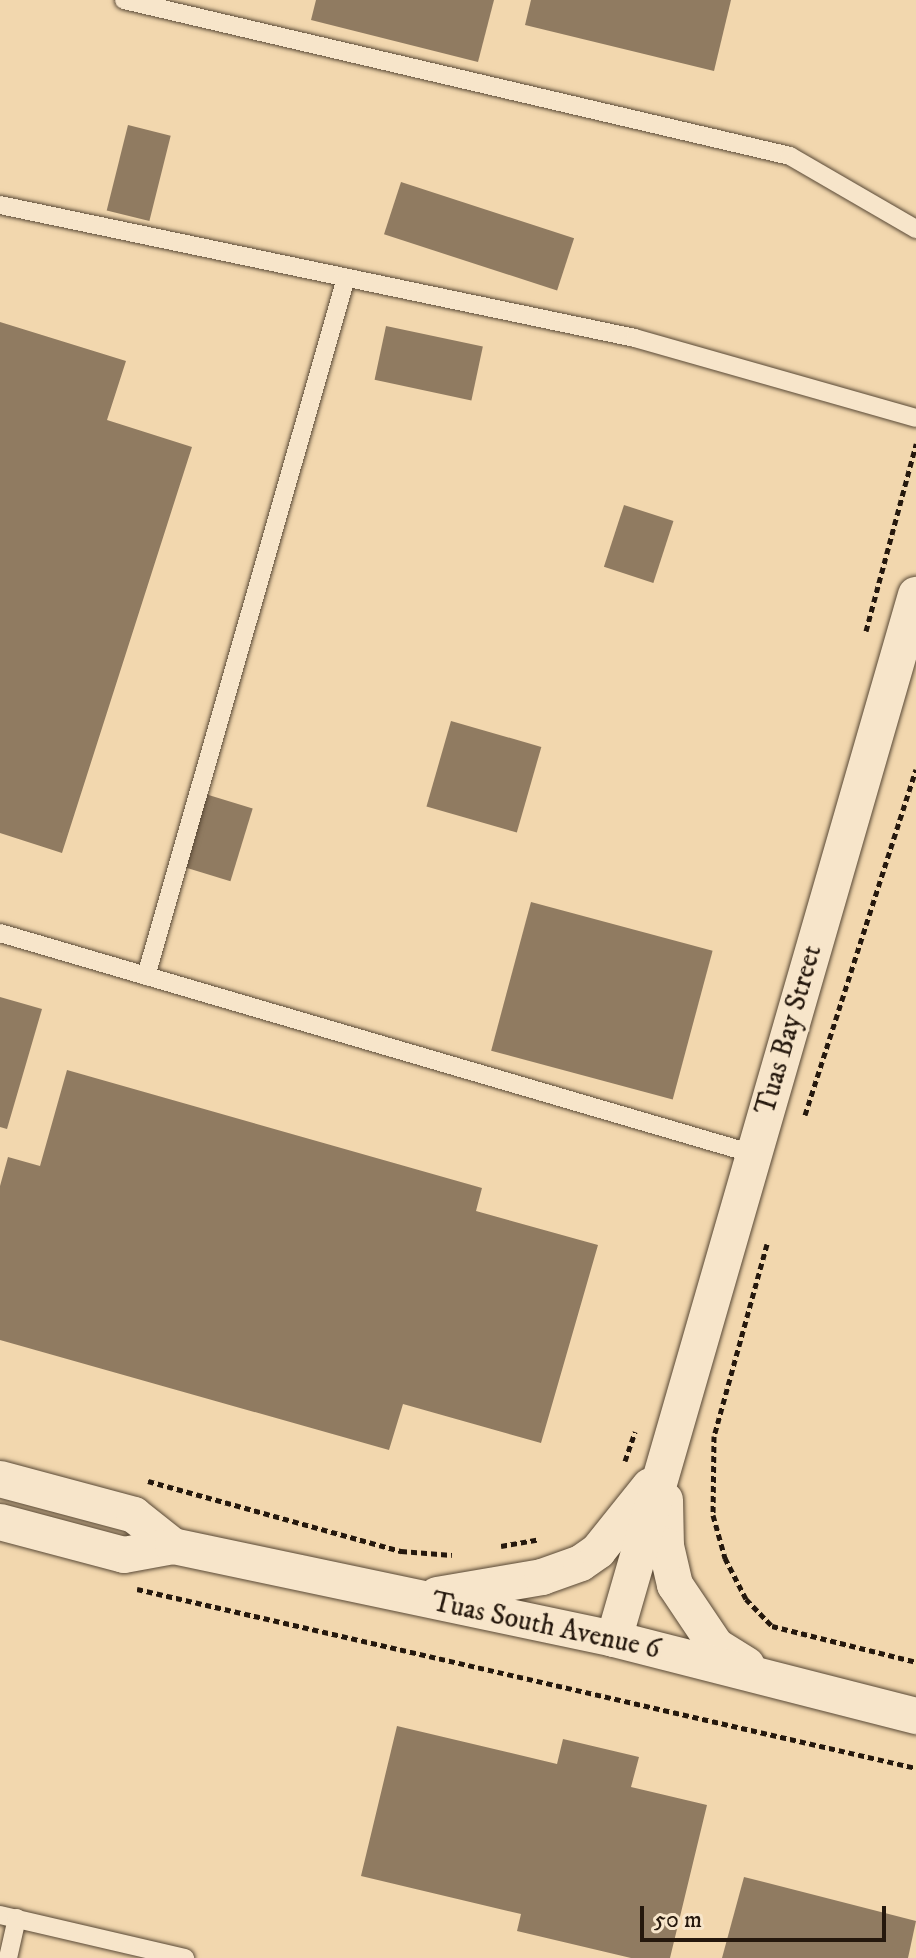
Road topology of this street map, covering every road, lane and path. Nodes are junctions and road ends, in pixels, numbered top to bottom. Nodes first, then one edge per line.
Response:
1 (124, 0) edge
2 (0, 205) edge
3 (916, 229) edge
4 (346, 278) junction
5 (916, 418) edge
6 (916, 444) edge
7 (916, 595) edge
8 (864, 641) dead end
9 (916, 769) edge
10 (0, 933) edge
11 (146, 976) junction
12 (800, 1131) dead end
13 (754, 1154) junction
14 (768, 1242) dead end
15 (636, 1428) dead end
16 (664, 1466) junction
17 (620, 1469) dead end
18 (134, 1478) dead end
19 (0, 1479) edge
20 (0, 1522) edge
21 (544, 1538) dead end
22 (173, 1546) junction
23 (494, 1547) dead end
24 (464, 1553) dead end
25 (124, 1586) dead end
26 (420, 1598) junction
27 (614, 1639) junction
28 (916, 1662) edge
29 (763, 1675) junction
30 (916, 1716) edge
31 (916, 1768) edge
32 (8, 1916) edge
33 (116, 1950) edge
34 (8, 1958) edge
35 (185, 1958) edge

1 - 3 lane
2 - 4 lane
4 - 5 lane
4 - 11 lane
6 - 8 path
7 - 13 street, Tuas Bay Street
9 - 12 path
10 - 11 lane
11 - 13 lane
13 - 16 street, Tuas Bay Street
14 - 28 path
15 - 17 path
16 - 26 street, Tuas Bay Street
16 - 27 street, Tuas Bay Street
16 - 29 street, Tuas Bay Street
18 - 24 path
19 - 22 street, Tuas South Avenue 6
20 - 22 street, Tuas South Avenue 6
21 - 23 path
22 - 26 street, Tuas South Avenue 6
25 - 31 path
26 - 27 street, Tuas South Avenue 6
27 - 29 street, Tuas South Avenue 6
29 - 30 street, Tuas South Avenue 6
32 - 33 lane
32 - 34 lane
33 - 35 lane

